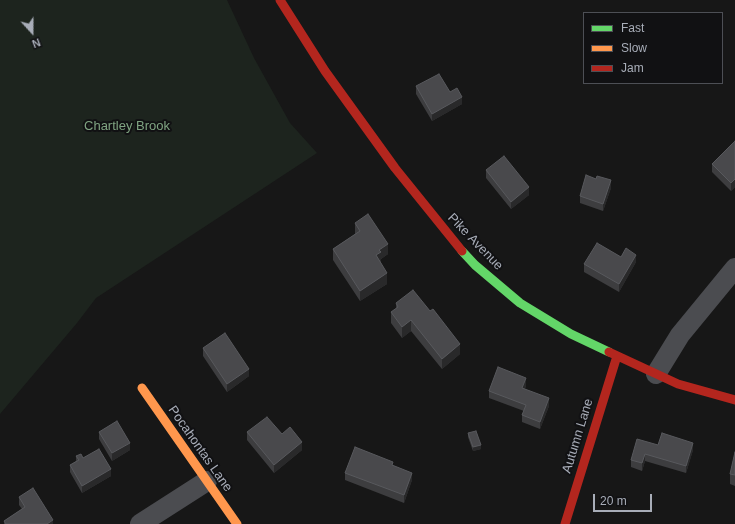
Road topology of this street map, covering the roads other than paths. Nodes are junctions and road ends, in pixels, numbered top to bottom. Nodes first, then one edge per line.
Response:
1 (280, 0) edge
2 (735, 268) edge
3 (617, 356) junction
4 (656, 374) junction
5 (142, 388) dead end
6 (735, 400) edge
7 (207, 482) junction
8 (140, 524) edge
9 (237, 524) edge
10 (565, 524) edge

1 - 3 street, Pike Avenue
2 - 4 street
3 - 4 street, Pike Avenue
3 - 10 street, Autumn Lane
4 - 6 street, Pike Avenue
5 - 7 street, Pocahontas Lane
7 - 8 street
7 - 9 street, Pocahontas Lane

